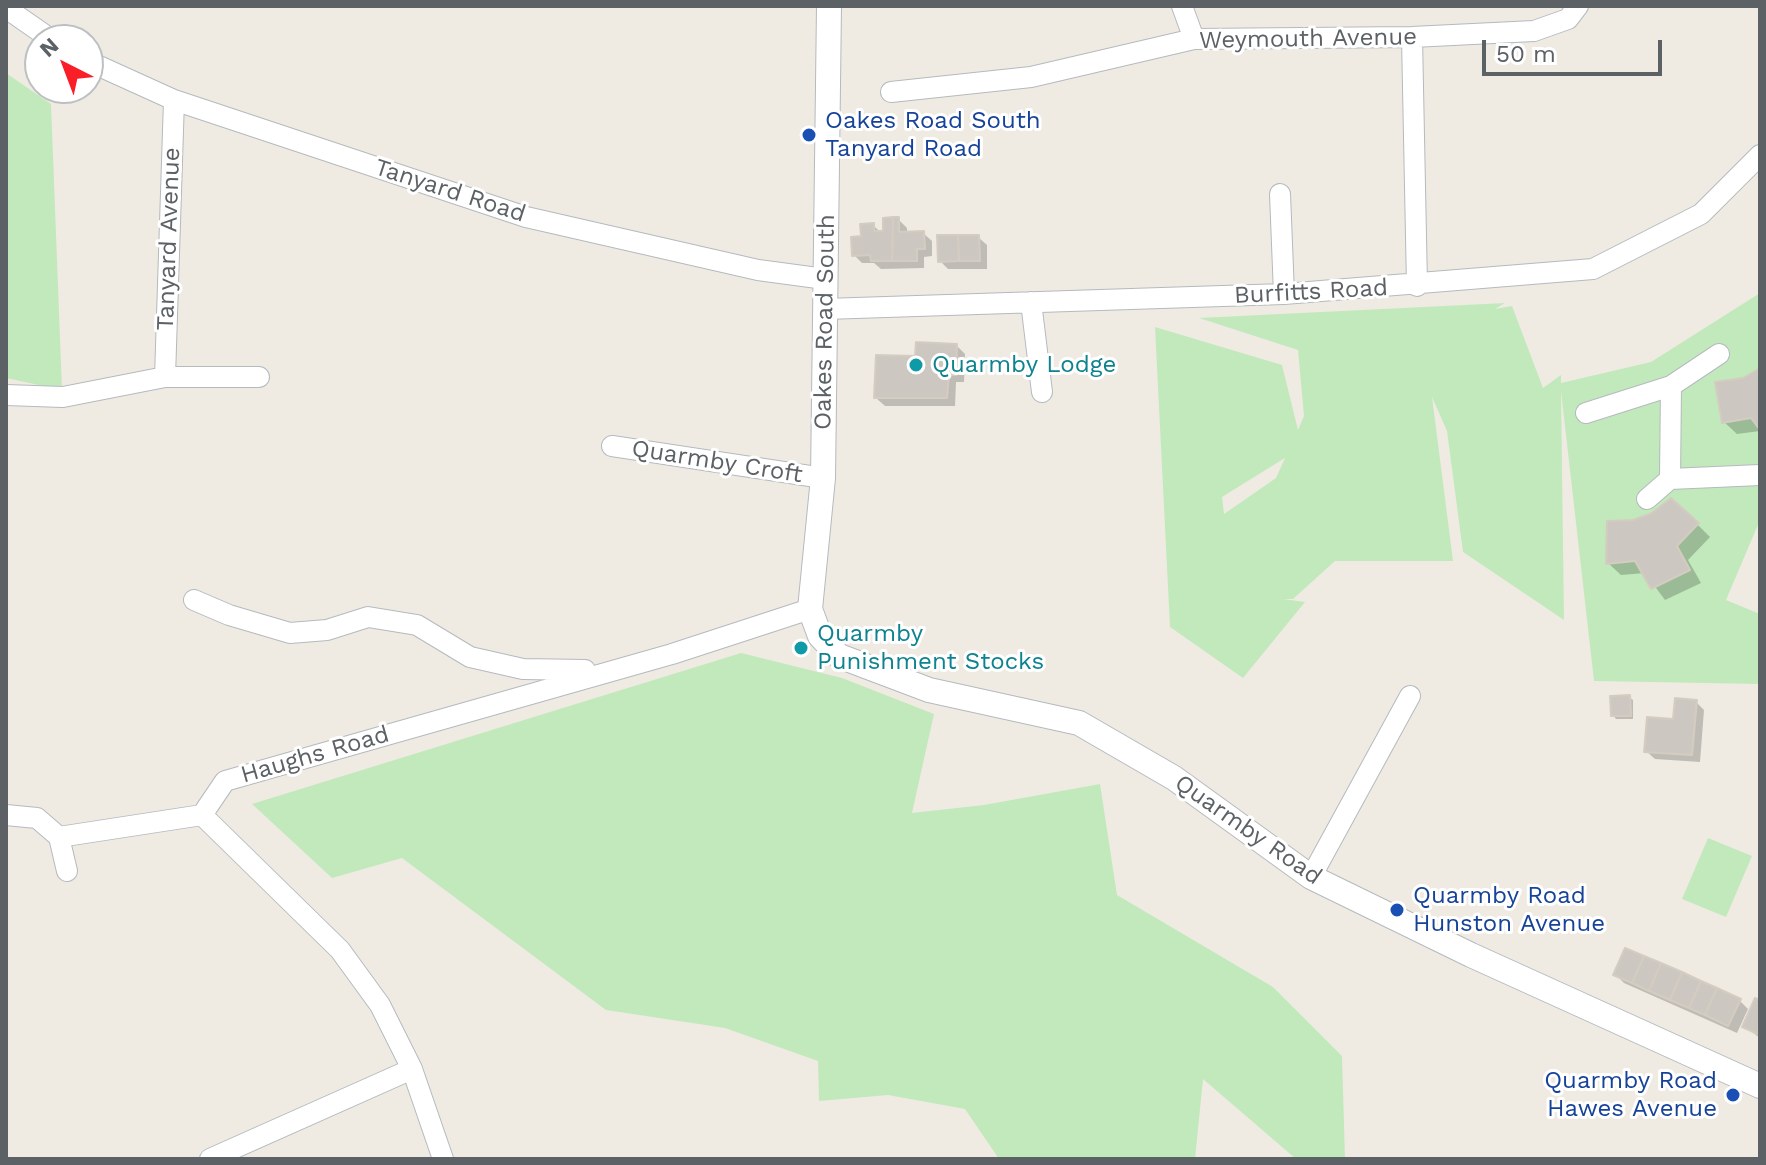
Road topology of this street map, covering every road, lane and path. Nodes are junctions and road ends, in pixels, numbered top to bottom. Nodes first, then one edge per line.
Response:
1 (829, 6) edge
2 (1182, 6) edge
3 (1578, 6) edge
4 (6, 8) edge
5 (29, 24) edge
6 (1412, 37) junction
7 (1194, 39) junction
8 (104, 68) edge
9 (891, 92) dead end
10 (174, 100) junction
11 (1760, 155) edge
12 (1280, 194) dead end
13 (825, 279) junction
14 (1417, 286) junction
15 (1284, 294) junction
16 (1031, 302) junction
17 (825, 309) junction
18 (1719, 354) dead end
19 (165, 377) junction
20 (259, 377) dead end
21 (1671, 386) junction
22 (1042, 392) dead end
23 (6, 395) edge
24 (1586, 413) dead end
25 (612, 446) dead end
26 (1760, 475) edge
27 (823, 478) junction
28 (1670, 479) junction
29 (1647, 499) dead end
30 (194, 600) dead end
31 (810, 609) junction
32 (820, 636) joint
33 (672, 654) junction
34 (1410, 696) dead end
35 (6, 815) edge
36 (202, 815) junction
37 (59, 837) junction
38 (67, 871) dead end
39 (1311, 877) junction
40 (412, 1069) junction
41 (1760, 1086) edge
42 (210, 1159) edge
43 (443, 1159) edge

1 - 13 street, Oakes Road South
2 - 7 street
3 - 6 street, Weymouth Avenue
4 - 5 street
6 - 7 street, Weymouth Avenue
6 - 14 street
7 - 9 street, Weymouth Avenue
8 - 10 street, Tanyard Road
10 - 13 street, Tanyard Road
10 - 19 street, Tanyard Avenue
11 - 14 street, Burfitts Road
12 - 15 street
13 - 17 street, Oakes Road South
14 - 15 street, Burfitts Road
15 - 16 street, Burfitts Road
16 - 17 street, Burfitts Road
16 - 22 street
17 - 27 street, Oakes Road South
18 - 21 street
19 - 20 street
19 - 23 street
21 - 24 street
21 - 28 street
25 - 27 street, Quarmby Croft
26 - 28 street
27 - 31 street, Oakes Road South
28 - 29 street
30 - 33 street, Haughs Road
31 - 32 street, Oakes Road South
31 - 33 street, Haughs Road
32 - 39 street, Quarmby Road
33 - 36 street, Haughs Road
34 - 39 street
35 - 37 street
36 - 37 street
36 - 40 street
37 - 38 street
39 - 41 street, Quarmby Road
40 - 42 street
40 - 43 street

